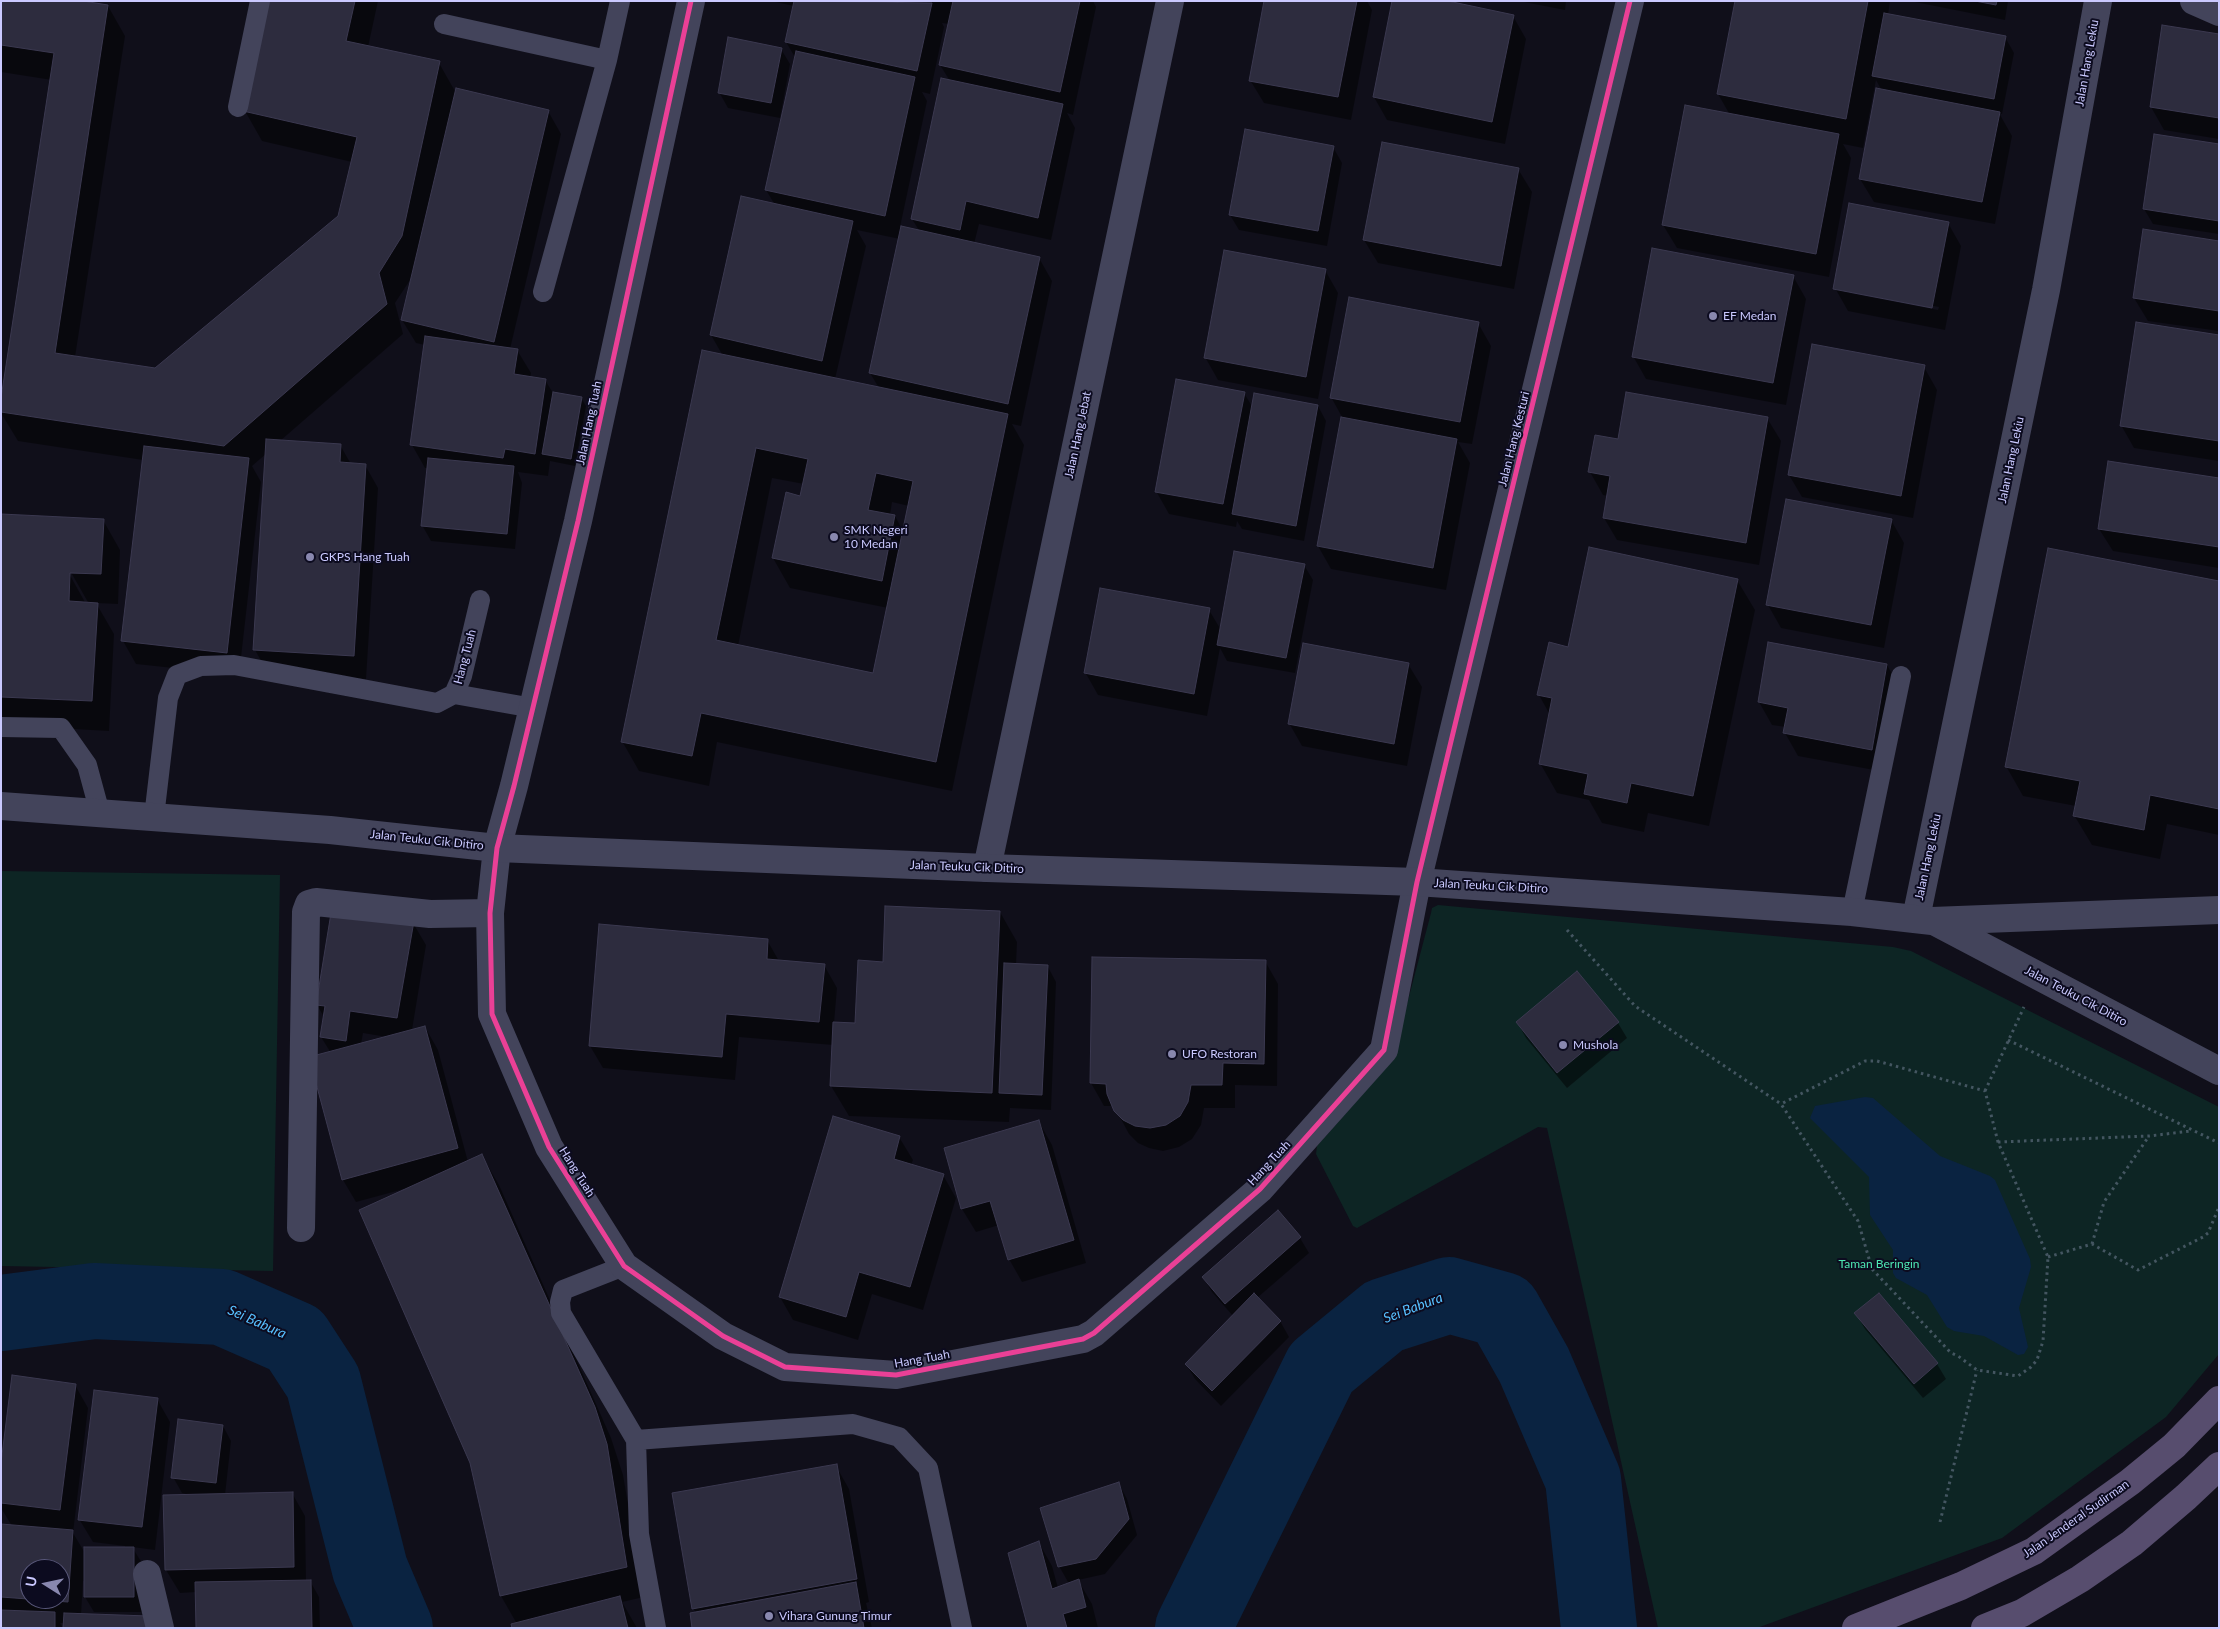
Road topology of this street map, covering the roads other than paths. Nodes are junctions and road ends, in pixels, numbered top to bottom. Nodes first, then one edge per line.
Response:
1 (260, 1) edge
2 (620, 1) edge
3 (691, 1) edge
4 (1170, 1) edge
5 (1630, 1) edge
6 (2098, 1) edge
7 (2194, 1) edge
8 (2219, 12) edge
9 (444, 24) dead end
10 (608, 60) junction
11 (238, 107) dead end
12 (543, 292) dead end
13 (480, 600) dead end
14 (1902, 676) dead end
15 (454, 694) junction
16 (533, 708) junction
17 (1, 726) edge
18 (1, 806) edge
19 (100, 813) junction
20 (154, 817) junction
21 (497, 848) junction
22 (986, 868) junction
23 (1417, 882) junction
24 (2219, 910) edge
25 (1852, 912) junction
26 (490, 913) junction
27 (1924, 919) junction
28 (2219, 1071) edge
29 (301, 1228) dead end
30 (624, 1266) junction
31 (2219, 1400) edge
32 (636, 1440) junction
33 (2219, 1466) edge
34 (147, 1574) dead end
35 (160, 1628) edge
36 (656, 1628) edge
37 (962, 1628) edge
38 (1856, 1628) edge
39 (1985, 1628) edge

1 - 11 lane
2 - 10 lane
3 - 16 street, Jalan Hang Tuah
4 - 22 street, Jalan Hang Jebat
5 - 23 street, Jalan Hang Kesturi
6 - 27 street, Jalan Hang Lekiu
7 - 8 street
9 - 10 lane
10 - 12 lane
13 - 15 lane, Hang Tuah
14 - 25 lane
15 - 16 lane, Hang Tuah
15 - 20 lane
16 - 21 street, Jalan Hang Tuah
17 - 19 lane
18 - 19 street, Jalan Teuku Cik Ditiro
19 - 20 street, Jalan Teuku Cik Ditiro
20 - 21 street, Jalan Teuku Cik Ditiro
21 - 22 street, Jalan Teuku Cik Ditiro
21 - 26 street, Hang Tuah
22 - 23 street, Jalan Teuku Cik Ditiro
23 - 25 street, Jalan Teuku Cik Ditiro
23 - 30 street, Hang Tuah
24 - 27 street, Jalan Teuku Cik Ditiro
25 - 27 street, Jalan Teuku Cik Ditiro
26 - 29 street
26 - 30 street, Hang Tuah
27 - 28 street, Jalan Teuku Cik Ditiro
30 - 32 lane
31 - 38 main road, Jalan Jenderal Sudirman
32 - 36 lane
32 - 37 lane
33 - 39 main road
34 - 35 street

